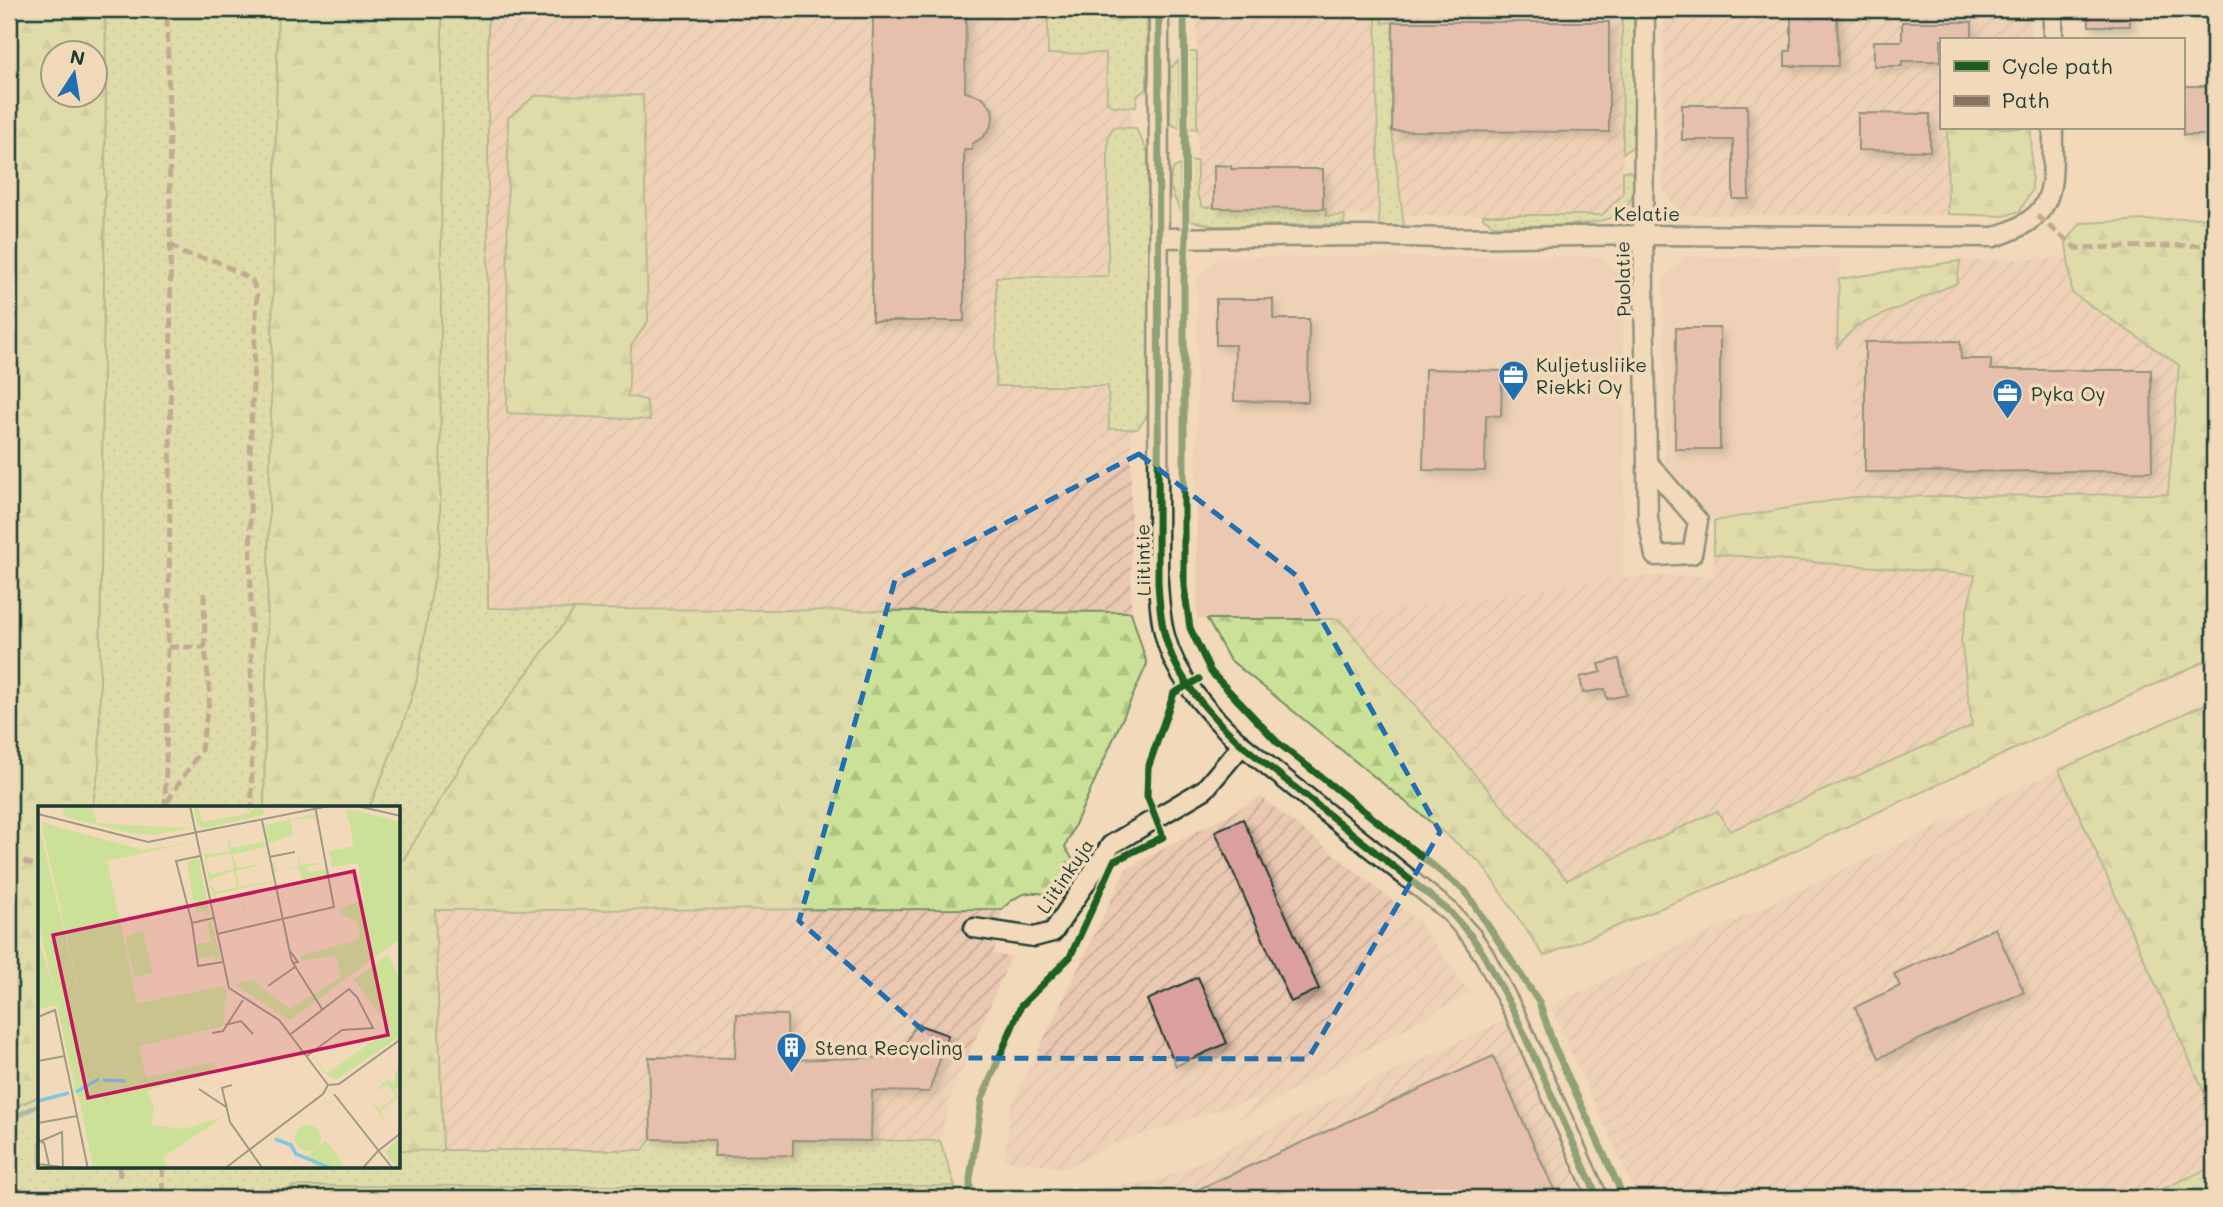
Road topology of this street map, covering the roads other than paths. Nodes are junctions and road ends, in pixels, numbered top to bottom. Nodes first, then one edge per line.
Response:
1 (1159, 9) edge
2 (1645, 9) edge
3 (2053, 9) edge
4 (2053, 38) edge
5 (2053, 130) edge
6 (1643, 234) junction
7 (1159, 238) junction
8 (1649, 464) junction
9 (1242, 745) junction
10 (974, 928) dead end
11 (1598, 1198) edge

1 - 7 street, Liitintie
2 - 6 street, Puolatie
3 - 4 street
5 - 6 street, Kelatie
6 - 7 street, Kelatie
6 - 8 street, Puolatie
7 - 9 street, Liitintie
8 - 8 street, Puolatie
9 - 10 street, Liitinkuja
9 - 11 street, Liitintie

